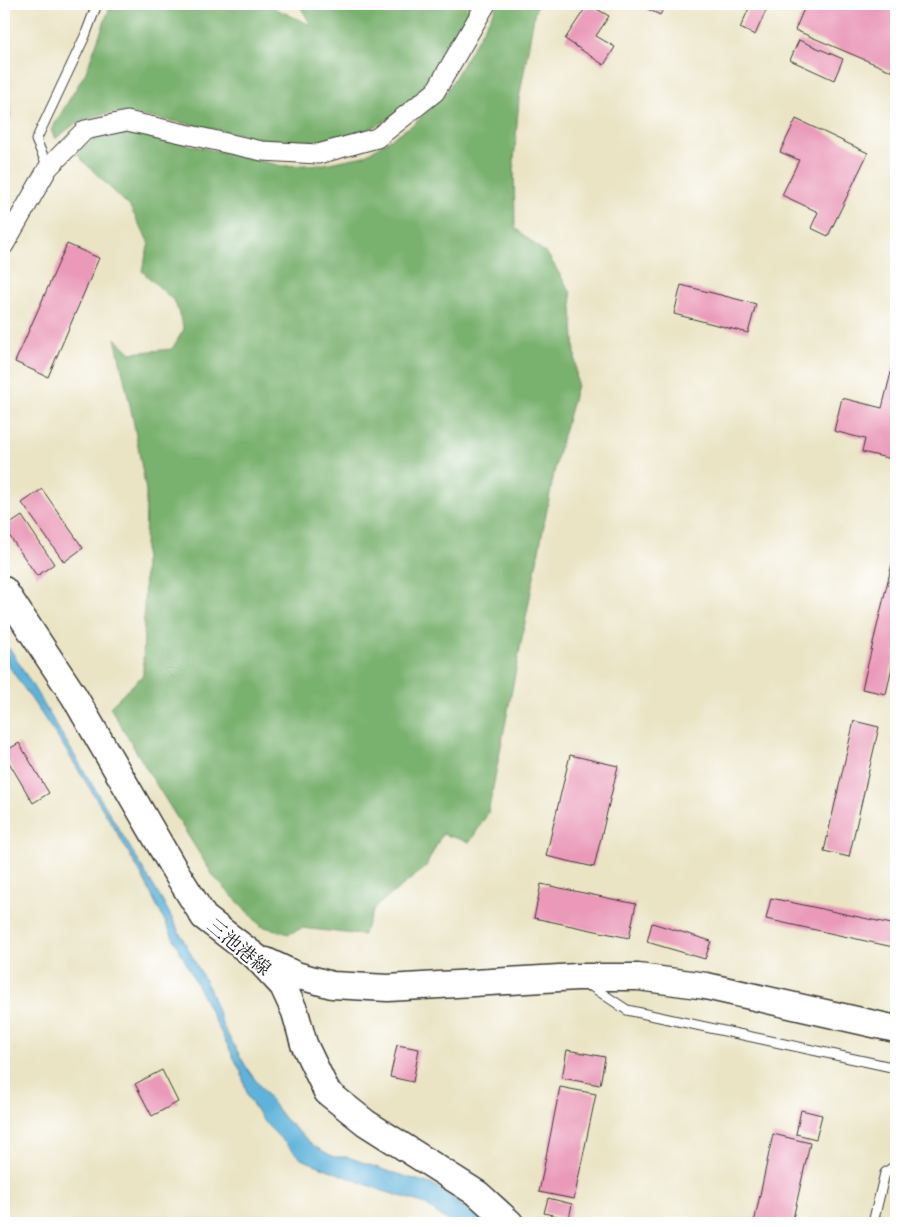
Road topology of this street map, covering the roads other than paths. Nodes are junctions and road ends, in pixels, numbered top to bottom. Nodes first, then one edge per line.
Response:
1 (97, 4) edge
2 (486, 4) edge
3 (48, 168) junction
4 (4, 245) edge
5 (4, 590) edge
6 (256, 957) junction
7 (577, 977) junction
8 (896, 1029) edge
9 (896, 1068) edge
10 (896, 1165) edge
11 (510, 1223) edge
12 (873, 1223) edge

1 - 3 lane
2 - 3 street
3 - 4 street
5 - 6 main road, 三池港線
6 - 7 main road
6 - 11 main road, 三池港線
7 - 8 main road
7 - 9 lane
10 - 12 lane

